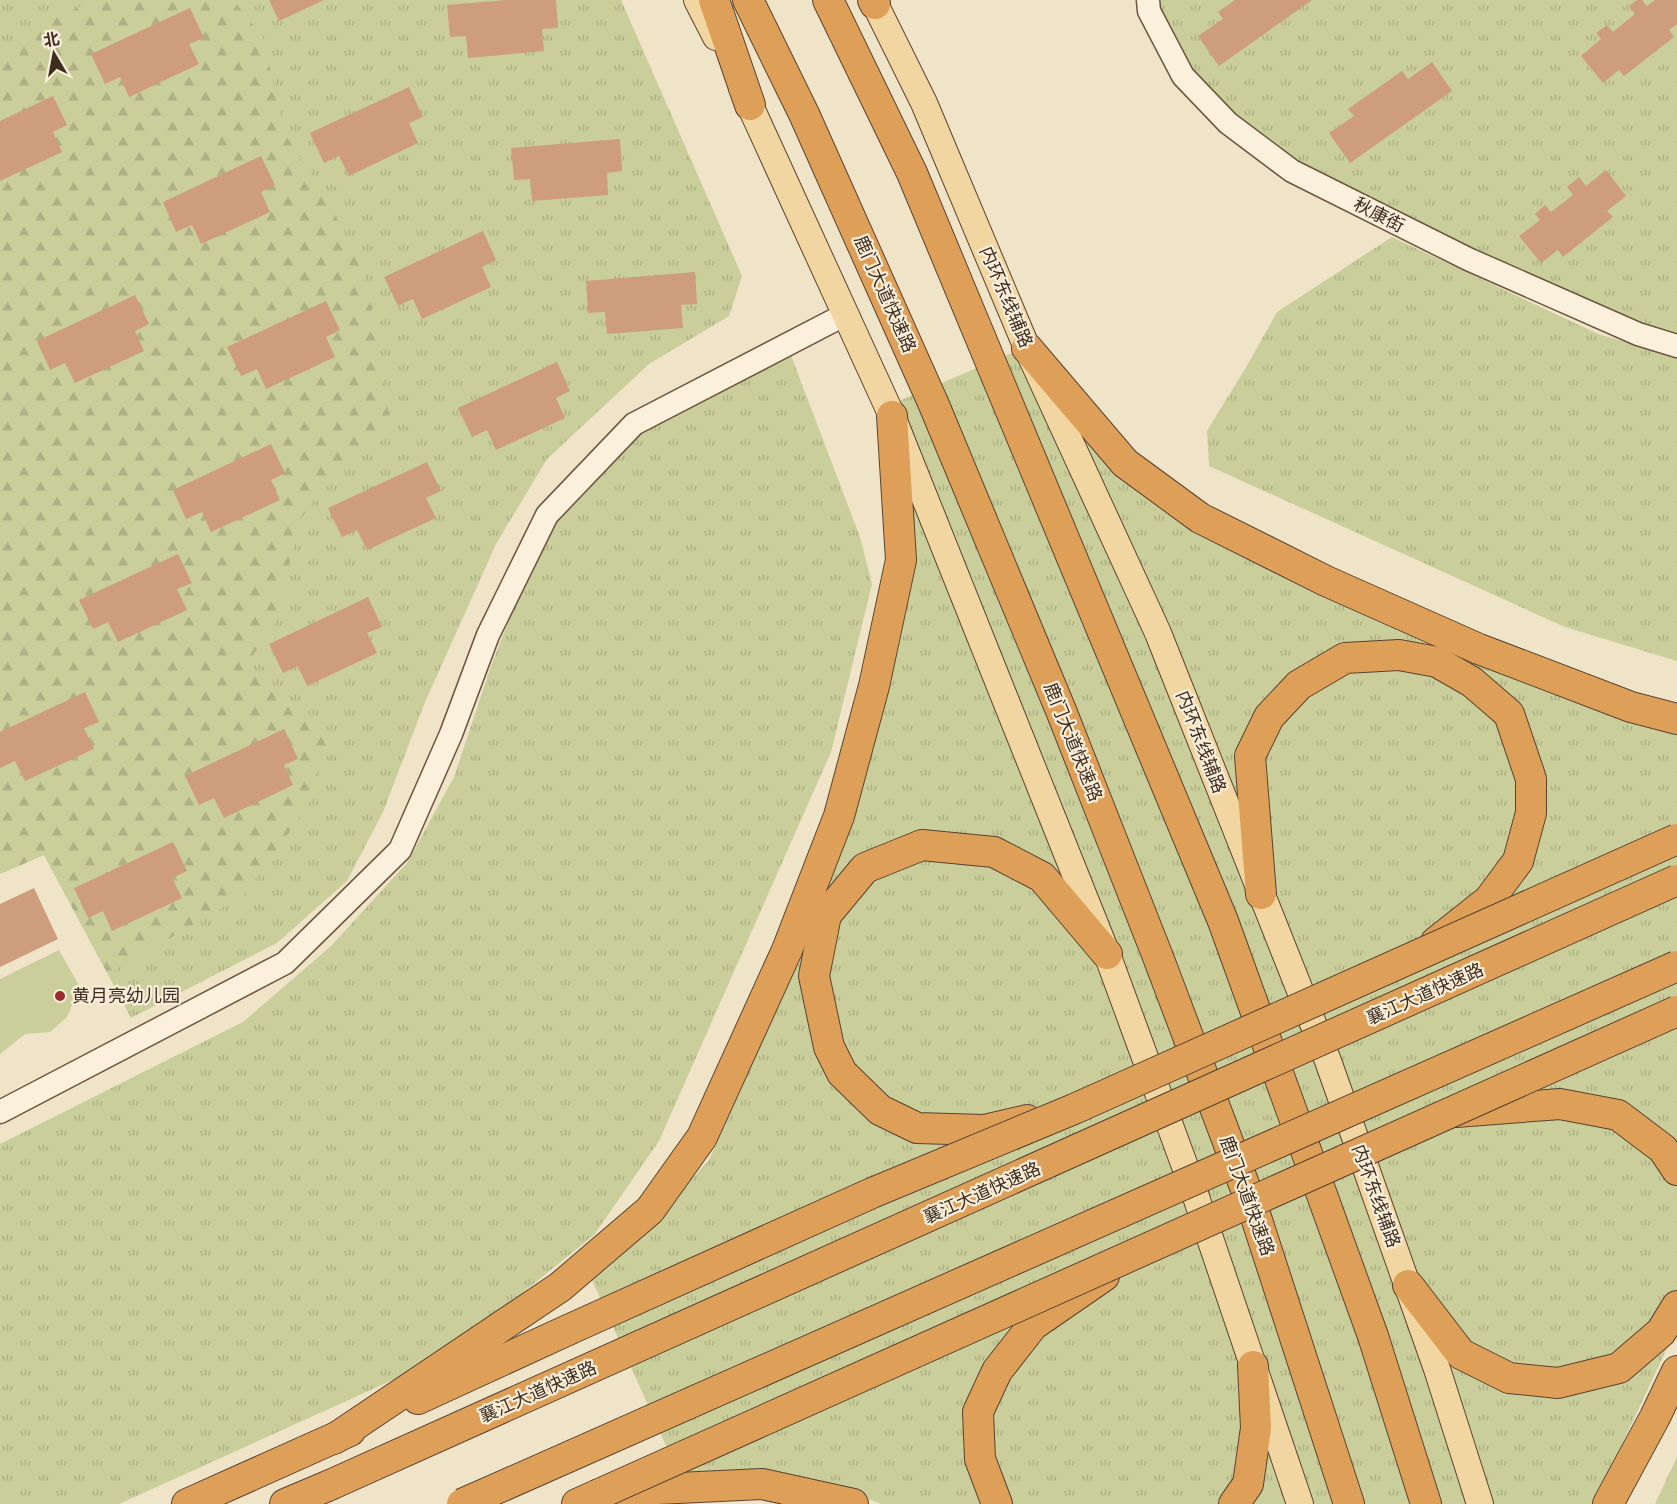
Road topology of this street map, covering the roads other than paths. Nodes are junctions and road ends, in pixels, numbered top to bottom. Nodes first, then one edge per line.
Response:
1 (697, 0) edge
2 (714, 0) edge
3 (748, 0) edge
4 (828, 0) edge
5 (1148, 0) edge
6 (874, 1) edge
7 (750, 105) junction
8 (846, 314) junction
9 (1677, 346) edge
10 (1027, 348) junction
11 (892, 416) junction
12 (1677, 719) edge
13 (1677, 839) edge
14 (1677, 880) edge
15 (1261, 894) junction
16 (1427, 949) junction
17 (1107, 954) junction
18 (1677, 966) edge
19 (1677, 1011) edge
20 (1074, 1109) junction
21 (0, 1112) edge
22 (1456, 1112) junction
23 (1677, 1170) edge
24 (1140, 1252) junction
25 (1408, 1285) junction
26 (1677, 1306) edge
27 (1253, 1366) junction
28 (1677, 1371) edge
29 (334, 1439) junction
30 (597, 1501) edge
31 (187, 1504) edge
32 (285, 1504) edge
33 (462, 1504) edge
34 (853, 1504) edge
35 (997, 1504) edge
36 (1234, 1504) edge
37 (1300, 1504) edge
38 (1349, 1504) edge
39 (1426, 1504) edge
40 (1480, 1504) edge
41 (1608, 1504) edge

1 - 7 main road
2 - 7 highway
3 - 38 highway, 鹿门大道快速路
4 - 39 highway
5 - 9 street, 秋康街
6 - 10 main road, 内环东线辅路
7 - 8 main road
8 - 11 main road
8 - 21 street
10 - 12 highway
10 - 15 main road, 内环东线辅路
11 - 17 main road
11 - 29 highway
13 - 16 highway, bridge
14 - 32 highway, 襄江大道快速路, bridge
15 - 16 highway
15 - 25 main road, 内环东线辅路
16 - 20 highway, bridge
17 - 20 highway, bridge
17 - 27 main road
18 - 33 highway, bridge
19 - 22 highway, bridge
20 - 29 highway, bridge
22 - 23 highway
22 - 24 highway, bridge
24 - 30 highway, bridge
24 - 35 highway, bridge
25 - 26 highway
25 - 40 main road, 内环东线辅路
27 - 36 highway
27 - 37 main road
28 - 41 highway
29 - 31 highway
30 - 34 highway

